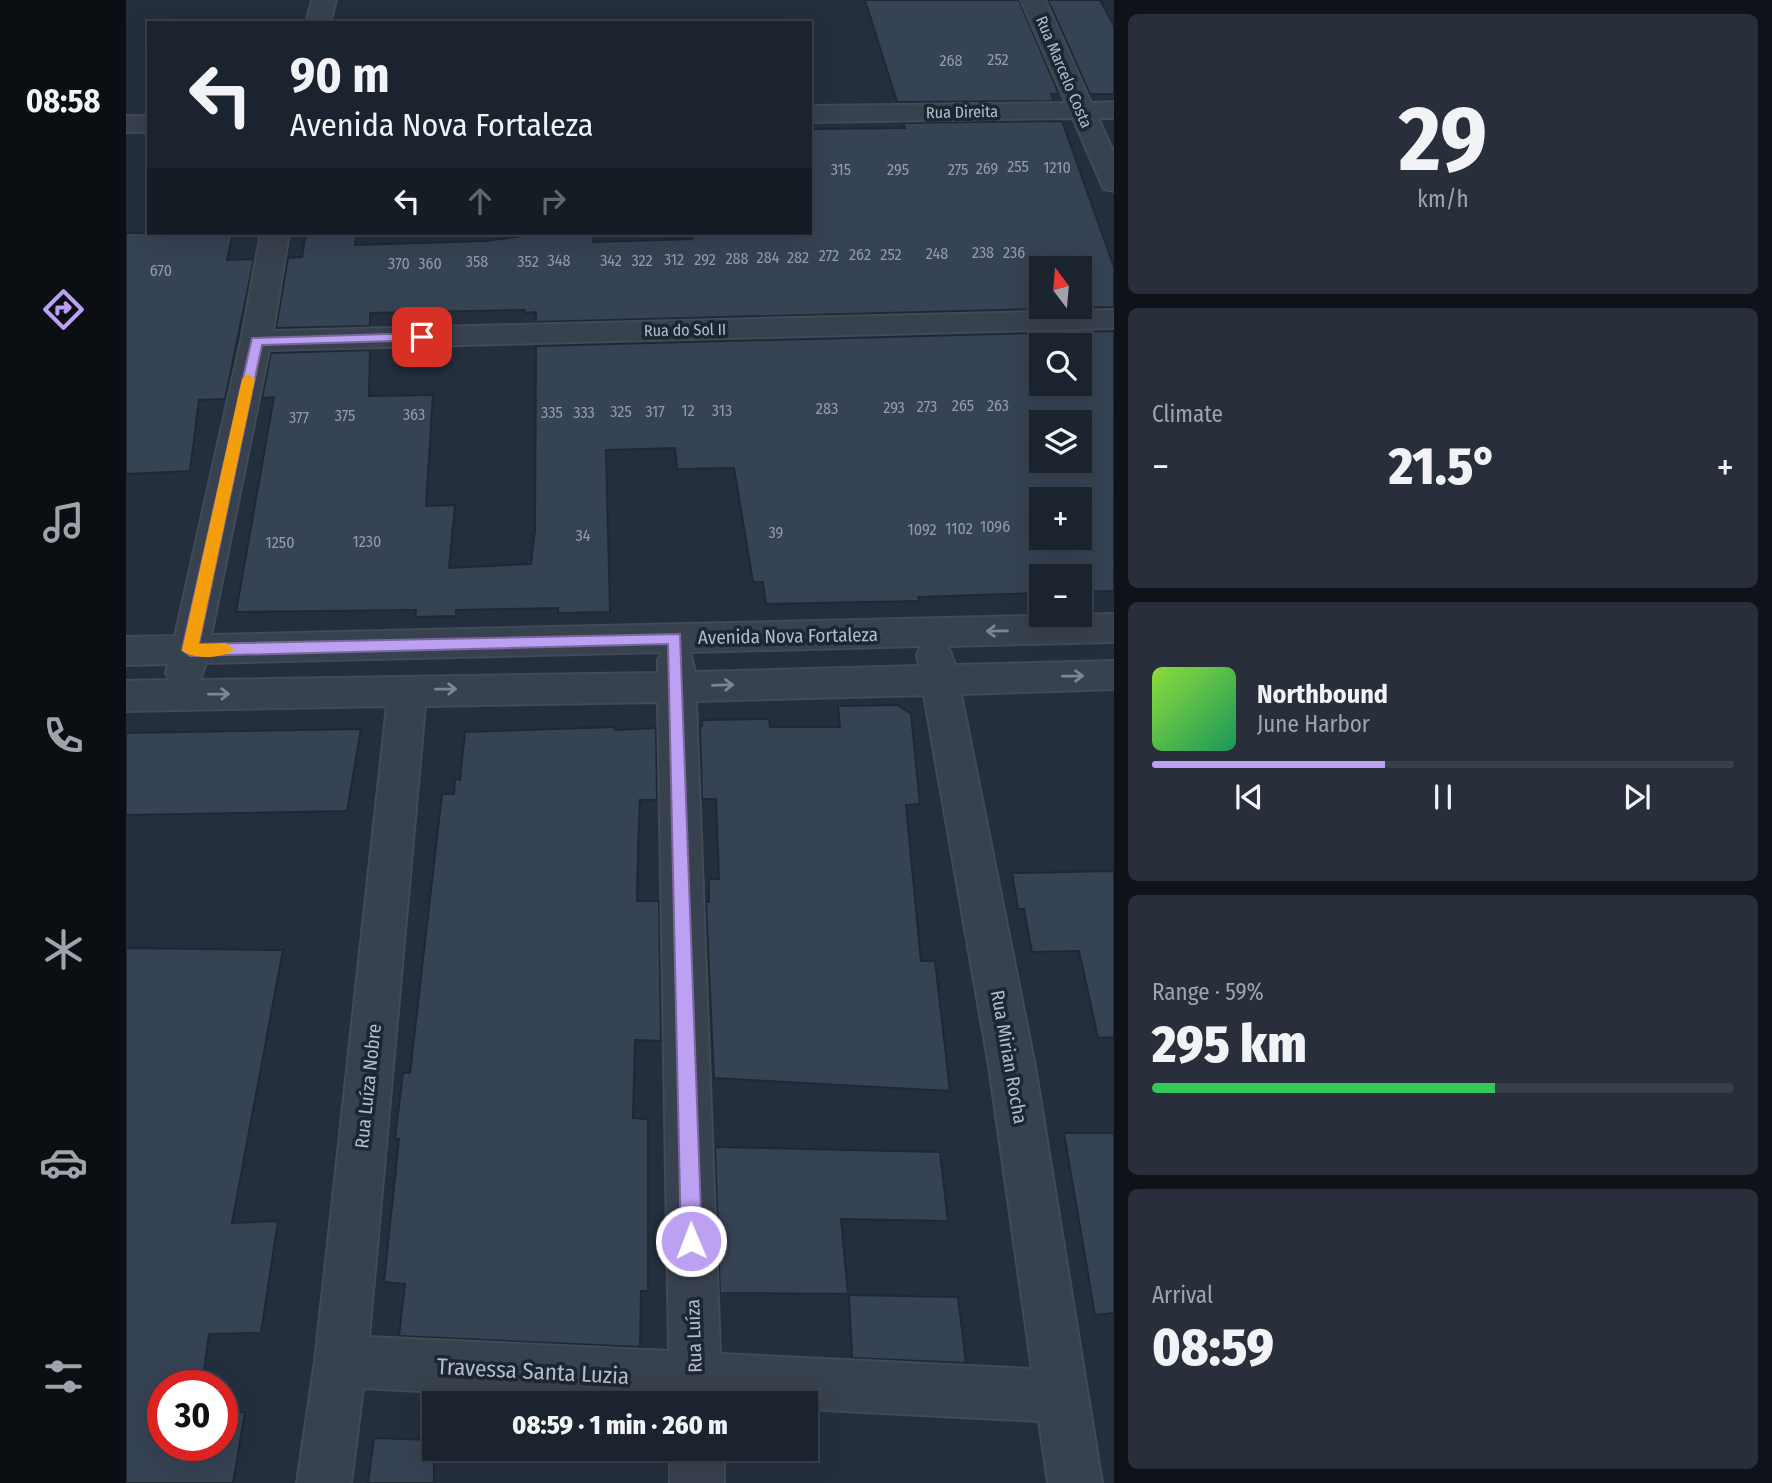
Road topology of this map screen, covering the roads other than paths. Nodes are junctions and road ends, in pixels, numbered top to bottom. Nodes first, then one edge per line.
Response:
1 (324, 0) edge
2 (1033, 0) edge
3 (319, 21) edge
4 (1080, 110) junction
5 (1114, 110) edge
6 (812, 114) edge
7 (126, 124) edge
8 (147, 124) edge
9 (1114, 183) edge
10 (275, 235) edge
11 (1114, 319) edge
12 (256, 341) junction
13 (1114, 628) edge
14 (932, 632) junction
15 (675, 638) junction
16 (190, 650) junction
17 (126, 651) edge
18 (1114, 675) edge
19 (939, 678) junction
20 (676, 687) junction
21 (408, 689) junction
22 (181, 694) junction
23 (126, 696) edge
24 (341, 1361) junction
25 (696, 1391) edge
26 (818, 1393) edge
27 (1061, 1396) junction
28 (696, 1461) edge
29 (324, 1483) edge
30 (697, 1483) edge
31 (1074, 1483) edge

1 - 3 street
2 - 4 street, Rua Marcelo Costa
4 - 5 street, Rua Direita
4 - 6 street, Rua Direita
4 - 9 street, Rua Marcelo Costa
7 - 8 street
10 - 12 street
11 - 12 street, Rua do Sol II
12 - 16 street
13 -> 14 street, Avenida Nova Fortaleza
14 - 15 street, Avenida Nova Fortaleza
14 - 19 street, Rua Mirian Rocha
15 - 16 street, Avenida Nova Fortaleza
15 - 20 street, Rua Luíza
16 - 17 street, Avenida Nova Fortaleza
16 - 22 street
19 -> 18 street
20 -> 19 street
19 - 27 street, Rua Mirian Rocha
21 -> 20 street
20 - 25 street, Rua Luíza
22 -> 21 street
21 - 24 street, Rua Luíza Nobre
22 - 23 street
24 - 25 street, Travessa Santa Luzia
24 - 29 street, Rua Luíza Nobre
26 - 27 street, Travessa Santa Luzia
27 - 31 street, Rua Mirian Rocha
28 - 30 street

